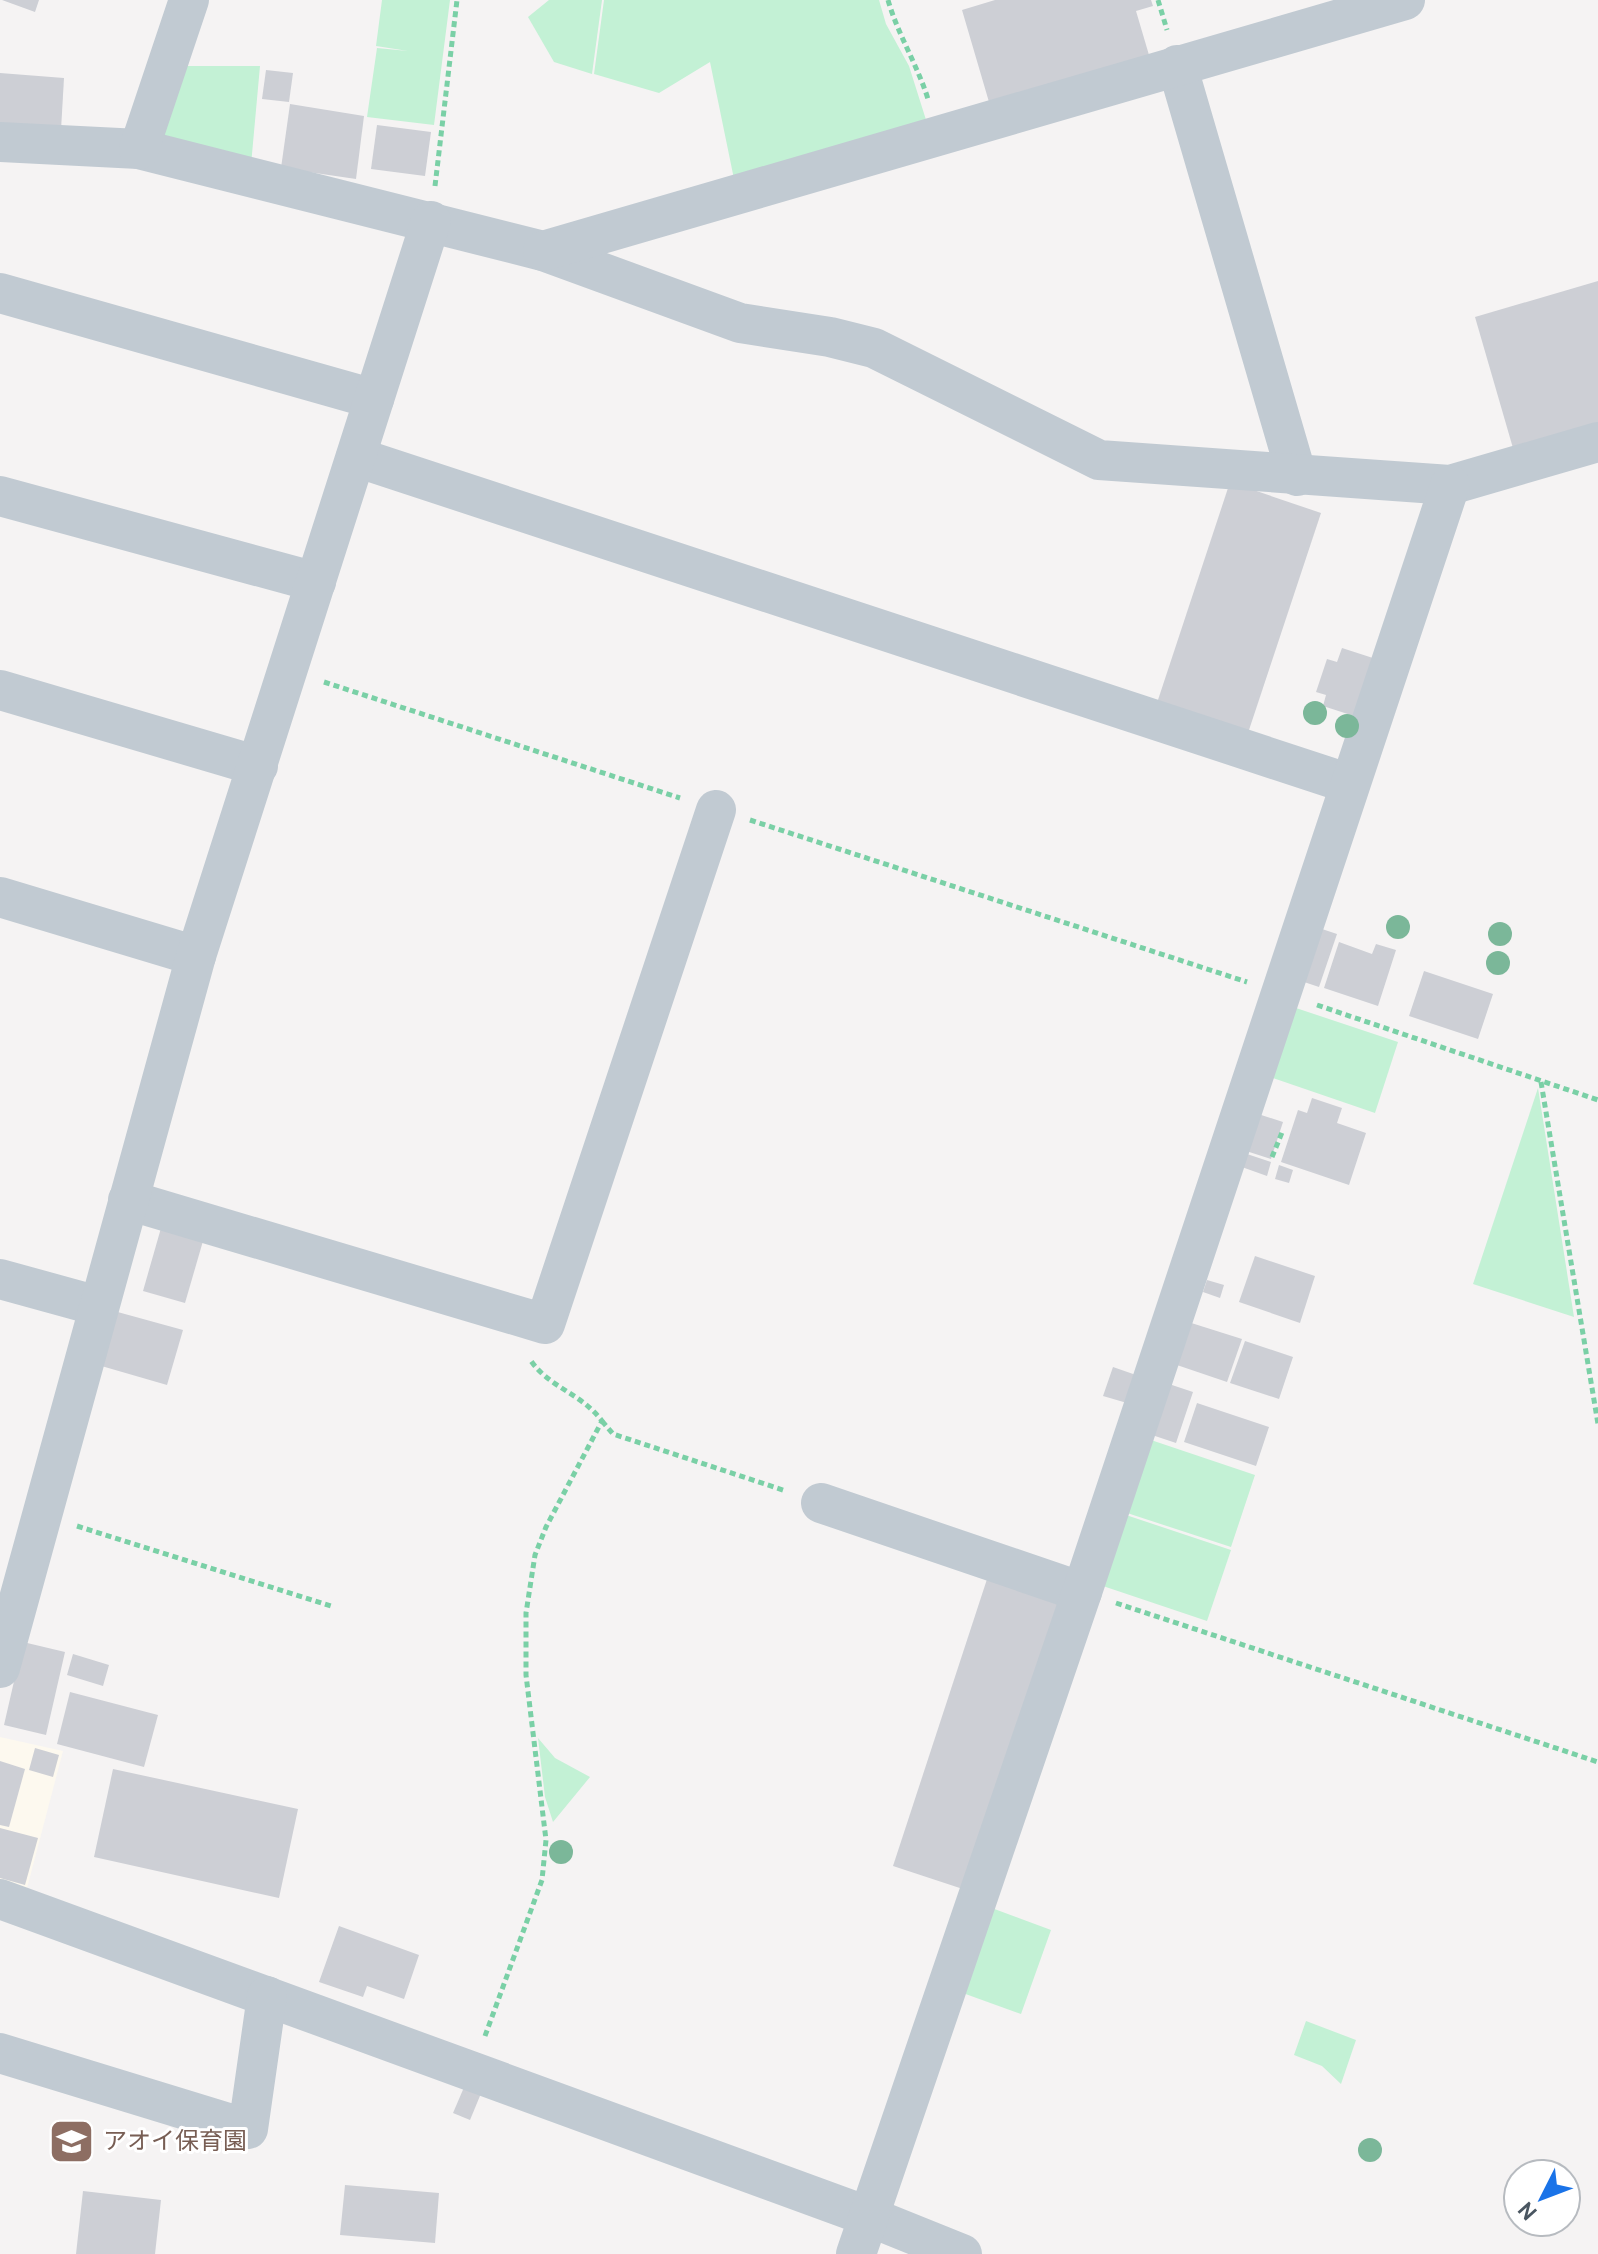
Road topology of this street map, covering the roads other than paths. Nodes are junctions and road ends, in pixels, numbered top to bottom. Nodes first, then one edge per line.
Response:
1 (189, 0) edge
2 (1405, 0) edge
3 (1177, 65) junction
4 (0, 142) edge
5 (139, 149) junction
6 (431, 221) junction
7 (543, 251) junction
8 (0, 293) edge
9 (374, 399) junction
10 (1598, 442) edge
11 (356, 457) junction
12 (1297, 476) junction
13 (1450, 485) junction
14 (0, 496) edge
15 (316, 582) junction
16 (0, 690) edge
17 (258, 766) junction
18 (1350, 784) junction
19 (716, 810) road end
20 (0, 897) edge
21 (196, 956) junction
22 (128, 1200) junction
23 (0, 1279) edge
24 (98, 1306) junction
25 (821, 1503) road end
26 (1082, 1592) junction
27 (0, 1668) edge
28 (2, 1910) edge
29 (267, 1996) junction
30 (0, 2053) edge
31 (870, 2217) junction
32 (856, 2254) edge
33 (962, 2254) edge

1 - 5 street
2 - 3 street
3 - 7 street
3 - 12 street
4 - 5 street
5 - 6 street
6 - 7 street
6 - 9 street
7 - 12 street
8 - 9 street
9 - 11 street
10 - 13 street
11 - 15 street
11 - 18 street
12 - 13 street
13 - 18 street
14 - 15 street
15 - 17 street
16 - 17 street
17 - 21 street
18 - 26 street
19 - 22 street
20 - 21 street
21 - 22 street
22 - 24 street
23 - 24 street
24 - 27 street
25 - 26 street
26 - 31 street
28 - 29 street
29 - 30 street
29 - 31 street
31 - 32 street
31 - 33 street

